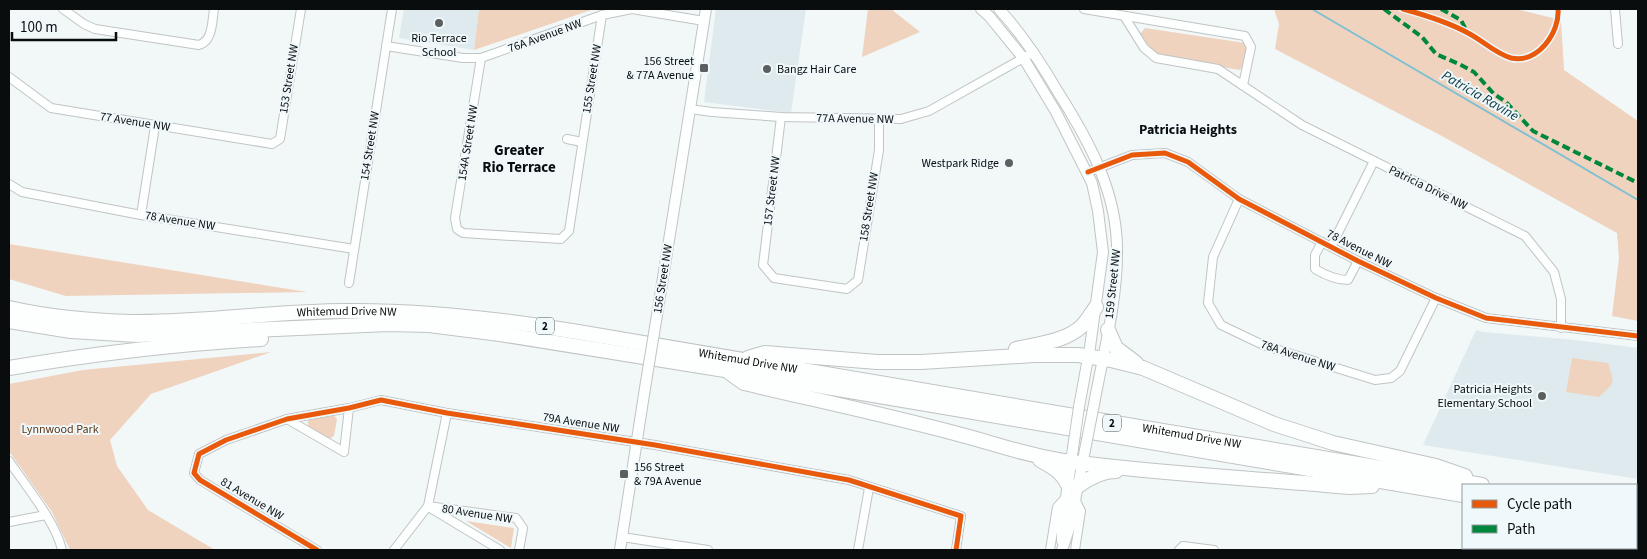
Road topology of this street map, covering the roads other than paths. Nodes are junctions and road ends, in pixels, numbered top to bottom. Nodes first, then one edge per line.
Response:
1 (62, 9) edge
2 (214, 9) edge
3 (300, 9) edge
4 (392, 9) edge
5 (706, 9) edge
6 (998, 9) edge
7 (1084, 9) edge
8 (1615, 9) edge
9 (985, 12) edge
10 (602, 15) junction
11 (1124, 16) junction
12 (704, 21) junction
13 (1618, 44) dead end
14 (386, 46) junction
15 (1034, 52) junction
16 (481, 58) junction
17 (1024, 59) junction
18 (9, 77) edge
19 (1243, 85) junction
20 (690, 109) junction
21 (781, 117) junction
22 (879, 120) junction
23 (155, 126) junction
24 (567, 139) dead end
25 (582, 142) junction
26 (272, 144) joint
27 (1374, 161) junction
28 (1100, 168) junction
29 (1088, 172) junction
30 (9, 184) edge
31 (1239, 199) junction
32 (141, 215) junction
33 (560, 239) joint
34 (1322, 242) junction
35 (1331, 247) junction
36 (354, 248) junction
37 (1358, 260) junction
38 (349, 283) dead end
39 (847, 289) joint
40 (1436, 298) junction
41 (1096, 307) junction
42 (9, 308) edge
43 (9, 321) edge
44 (358, 324) junction
45 (1562, 328) junction
46 (1108, 330) junction
47 (1638, 336) edge
48 (1088, 357) junction
49 (743, 359) junction
50 (1102, 359) junction
51 (945, 361) junction
52 (9, 368) edge
53 (1143, 368) junction
54 (725, 370) junction
55 (349, 408) junction
56 (447, 413) junction
57 (287, 419) junction
58 (636, 442) junction
59 (199, 454) joint
60 (1028, 454) junction
61 (1080, 458) junction
62 (9, 461) edge
63 (1142, 471) junction
64 (1476, 484) edge
65 (1486, 484) edge
66 (1405, 485) junction
67 (869, 488) junction
68 (1072, 492) junction
69 (1462, 495) edge
70 (428, 506) junction
71 (46, 515) junction
72 (9, 522) edge
73 (622, 537) junction
74 (62, 550) edge
75 (317, 550) edge
76 (394, 550) edge
77 (500, 550) edge
78 (519, 550) edge
79 (620, 550) edge
80 (708, 550) edge
81 (858, 550) edge
82 (956, 550) edge
83 (1050, 550) edge
84 (1062, 550) edge
85 (1075, 550) edge
86 (1179, 550) edge
87 (1214, 550) edge

1 - 2 street
3 - 26 street, 153 Street NW
4 - 14 street, 154 Street NW
5 - 12 street, 156 Street NW
6 - 9 street
6 - 15 street, 159 Street NW
7 - 11 street
8 - 13 street
9 - 17 street, 159 Street NW
10 - 12 street, 76A Avenue NW
10 - 16 street, 76A Avenue NW
10 - 25 street, 155 Street NW
11 - 19 street, Patricia Drive NW
11 - 19 street
12 - 20 street, 156 Street NW
14 - 16 street, 76A Avenue NW
14 - 36 street, 154 Street NW
15 - 17 street, 77A Avenue NW
15 - 28 street, 159 Street NW
16 - 33 street, 154A Street NW
17 - 22 street, 77A Avenue NW
17 - 29 street, 159 Street NW
18 - 23 street, 77 Avenue NW
19 - 27 street, Patricia Drive NW
20 - 21 street, 77A Avenue NW
20 - 58 street, 156 Street NW, bridge
21 - 22 street, 77A Avenue NW
21 - 39 street, 157 Street NW
22 - 39 street, 158 Street NW
23 - 26 street, 77 Avenue NW
23 - 32 street
24 - 25 street
25 - 33 street, 155 Street NW
27 - 35 street
27 - 45 street, Patricia Drive NW
28 - 29 street, 78 Avenue NW
28 - 31 street, 78 Avenue NW
28 - 46 street, 159 Street NW
29 - 41 street, 159 Street NW
30 - 32 street, 78 Avenue NW
31 - 34 street, 78 Avenue NW
31 - 40 street, 78A Avenue NW
32 - 36 street, 78 Avenue NW
34 - 35 street, 78 Avenue NW
34 - 37 street, 78 Avenue NW
35 - 37 street, 78 Avenue NW
36 - 38 street, 154 Street NW
37 - 40 street, 78 Avenue NW
40 - 45 street, 78 Avenue NW
41 - 48 street, 159 Street NW
41 - 51 highway
42 - 49 highway, Whitemud Drive NW / 2
43 - 44 highway, Whitemud Drive NW / 2
44 - 52 highway
44 - 54 highway, Whitemud Drive NW / 2
45 - 47 street, 78 Avenue NW
46 - 50 street, 159 Street NW
46 - 53 highway
48 - 50 highway
48 - 51 highway
48 - 61 street, 159 Street NW, bridge
49 - 51 highway
49 - 64 highway, Whitemud Drive NW / 2
50 - 53 highway
50 - 61 street, 159 Street NW, bridge
53 - 65 highway
54 - 60 highway
54 - 66 highway, Whitemud Drive NW / 2
55 - 56 street, 79A Avenue NW
55 - 57 street, 79A Avenue NW
55 - 57 street
56 - 58 street, 79A Avenue NW
56 - 70 street
57 - 59 street, 79A Avenue NW
58 - 67 street, 79A Avenue NW
58 - 73 street, 156 Street NW
59 - 75 street, 81 Avenue NW
60 - 61 highway
60 - 68 highway
61 - 63 highway
61 - 68 street, 159 Street NW
62 - 71 street
63 - 66 highway
63 - 68 highway
66 - 69 highway, Whitemud Drive NW / 2
67 - 81 street
67 - 82 street, 79A Avenue NW
68 - 83 street, 159 Street NW
68 - 84 street, 159 Street NW
68 - 85 street, 159 Street NW
70 - 76 street
70 - 77 street, 80 Avenue NW
70 - 78 street, 80 Avenue NW
71 - 72 street
71 - 74 street
73 - 79 street, 156 Street NW
73 - 80 street
86 - 87 street

